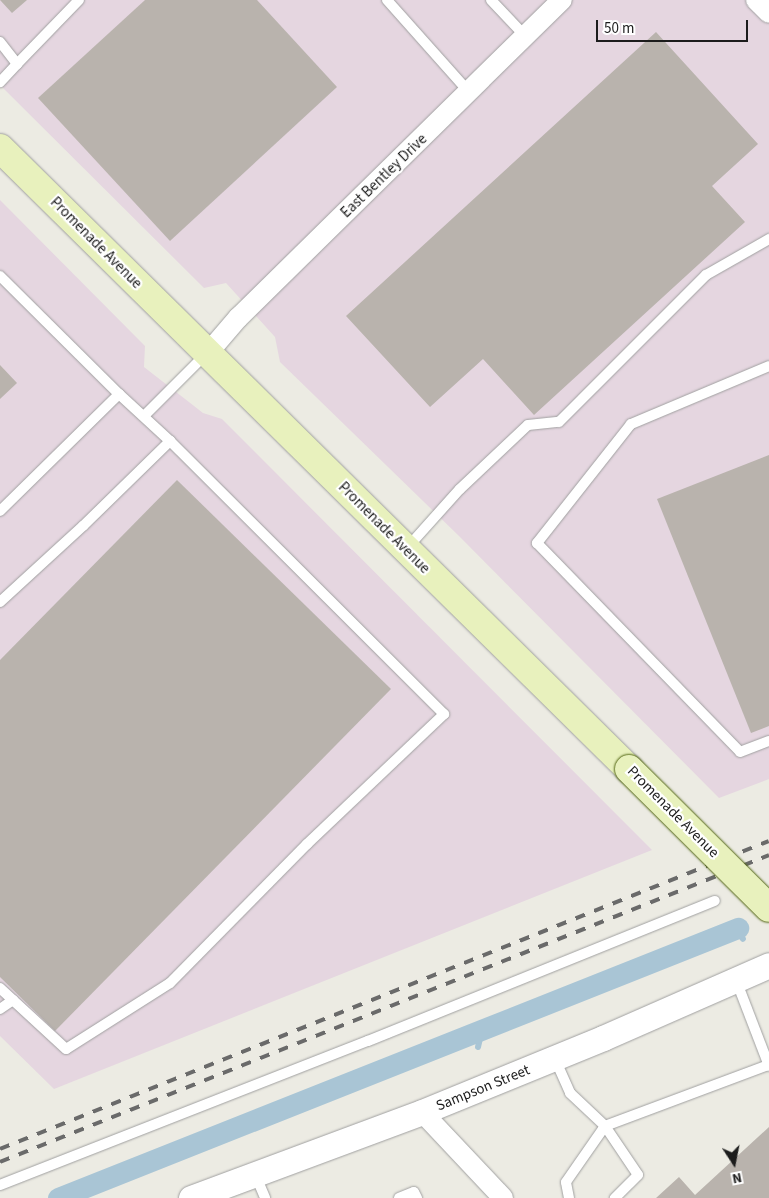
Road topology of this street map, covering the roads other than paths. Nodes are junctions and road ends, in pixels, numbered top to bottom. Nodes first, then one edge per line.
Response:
1 (79, 0) edge
2 (387, 0) edge
3 (491, 0) edge
4 (562, 0) edge
5 (756, 0) edge
6 (769, 13) edge
7 (526, 37) junction
8 (0, 42) edge
9 (17, 64) junction
10 (0, 82) edge
11 (469, 92) junction
12 (0, 148) edge
13 (769, 239) edge
14 (0, 276) edge
15 (208, 353) junction
16 (769, 366) edge
17 (119, 394) junction
18 (144, 416) junction
19 (170, 441) junction
20 (0, 511) edge
21 (406, 549) junction
22 (0, 602) edge
23 (769, 741) edge
24 (715, 901) dead end
25 (769, 908) edge
26 (769, 965) edge
27 (736, 980) junction
28 (0, 988) edge
29 (13, 1000) junction
30 (0, 1009) edge
31 (554, 1058) junction
32 (768, 1066) edge
33 (422, 1112) junction
34 (605, 1126) junction
35 (255, 1174) junction
36 (0, 1185) edge
37 (191, 1198) edge
38 (265, 1198) edge
39 (399, 1198) edge
40 (417, 1198) edge
41 (501, 1198) edge
42 (569, 1198) edge
43 (615, 1198) edge

1 - 9 lane
2 - 11 lane
3 - 7 lane
4 - 7 street, East Bentley Drive
5 - 6 street
7 - 11 street, East Bentley Drive
8 - 9 lane
9 - 10 lane
11 - 15 street, East Bentley Drive
12 - 15 main road, Promenade Avenue
13 - 21 lane
14 - 17 lane
15 - 18 lane
15 - 21 main road, Promenade Avenue
16 - 23 lane
17 - 18 lane
17 - 20 lane
18 - 19 lane
19 - 22 lane
19 - 29 lane
21 - 25 main road, Promenade Avenue, bridge
24 - 36 lane
26 - 27 street, Sampson Street
27 - 31 street, Sampson Street
27 - 32 lane
28 - 29 lane
29 - 30 lane
31 - 33 street, Sampson Street
31 - 34 lane
32 - 34 lane
33 - 35 street, Sampson Street
33 - 41 street
34 - 42 lane
34 - 43 lane
35 - 37 street, Sampson Street
35 - 38 lane
39 - 40 lane

